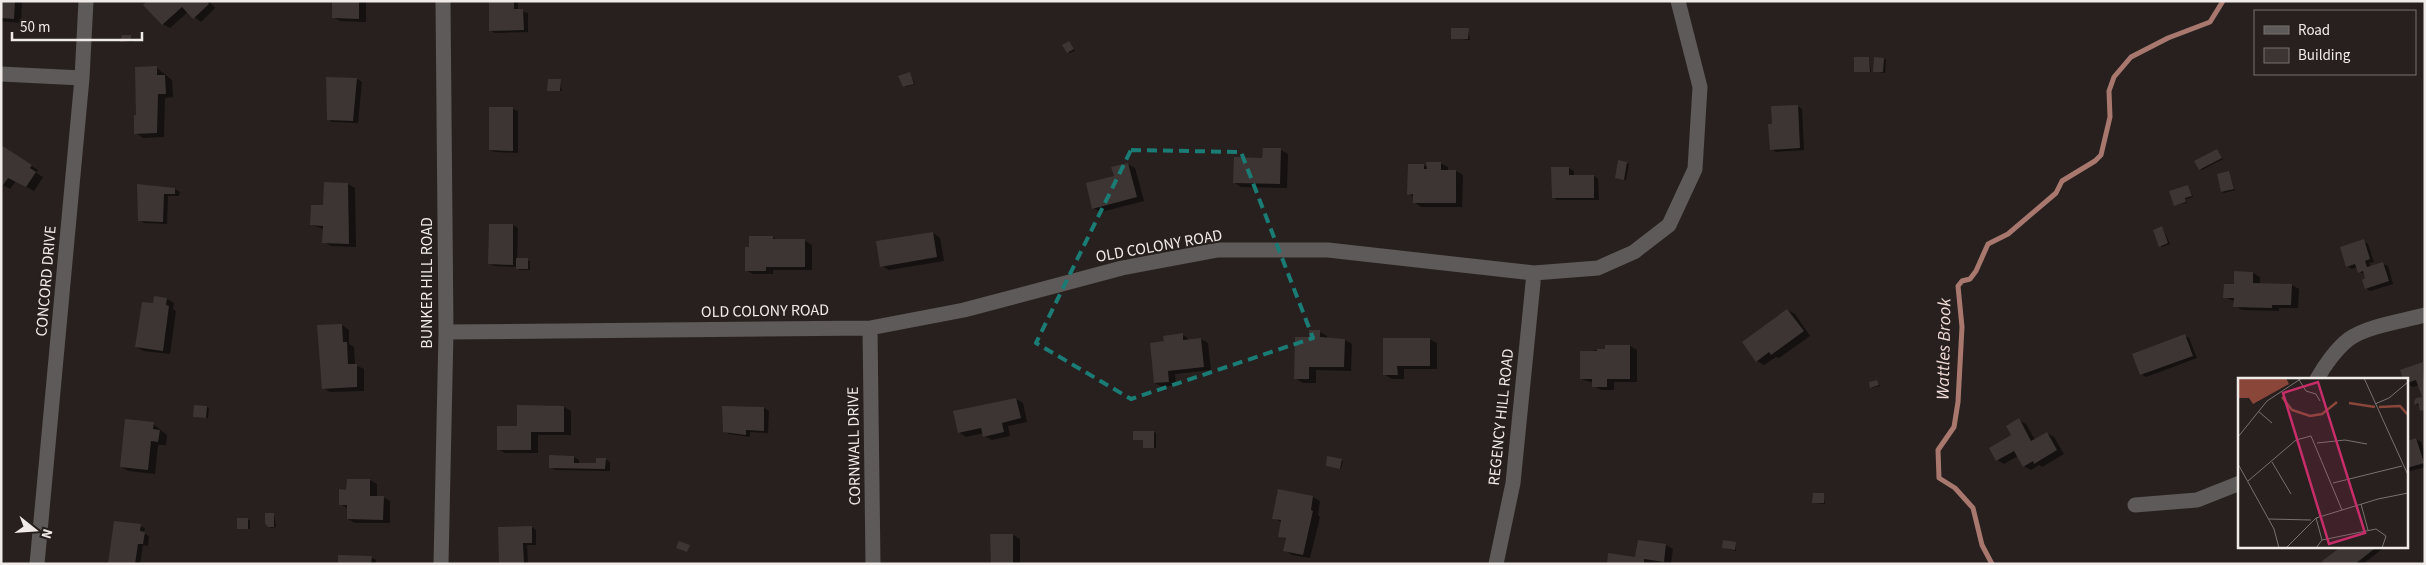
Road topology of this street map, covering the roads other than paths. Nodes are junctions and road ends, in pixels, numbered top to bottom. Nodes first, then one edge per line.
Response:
1 (86, 1) edge
2 (443, 1) edge
3 (1678, 1) edge
4 (1, 74) edge
5 (82, 78) junction
6 (1534, 273) junction
7 (2425, 315) edge
8 (870, 328) junction
9 (446, 332) junction
10 (2318, 378) edge
11 (2238, 484) edge
12 (2135, 505) dead end
13 (37, 564) edge
14 (442, 564) edge
15 (873, 564) edge
16 (1496, 564) edge

1 - 5 street, CONCORD DRIVE
2 - 9 street, BUNKER HILL ROAD
3 - 6 street, OLD COLONY ROAD
4 - 5 street
5 - 13 street, CONCORD DRIVE
6 - 8 street, OLD COLONY ROAD
6 - 16 street, REGENCY HILL ROAD
7 - 10 street
8 - 9 street, OLD COLONY ROAD
8 - 15 street, CORNWALL DRIVE
9 - 14 street, BUNKER HILL ROAD
11 - 12 street

